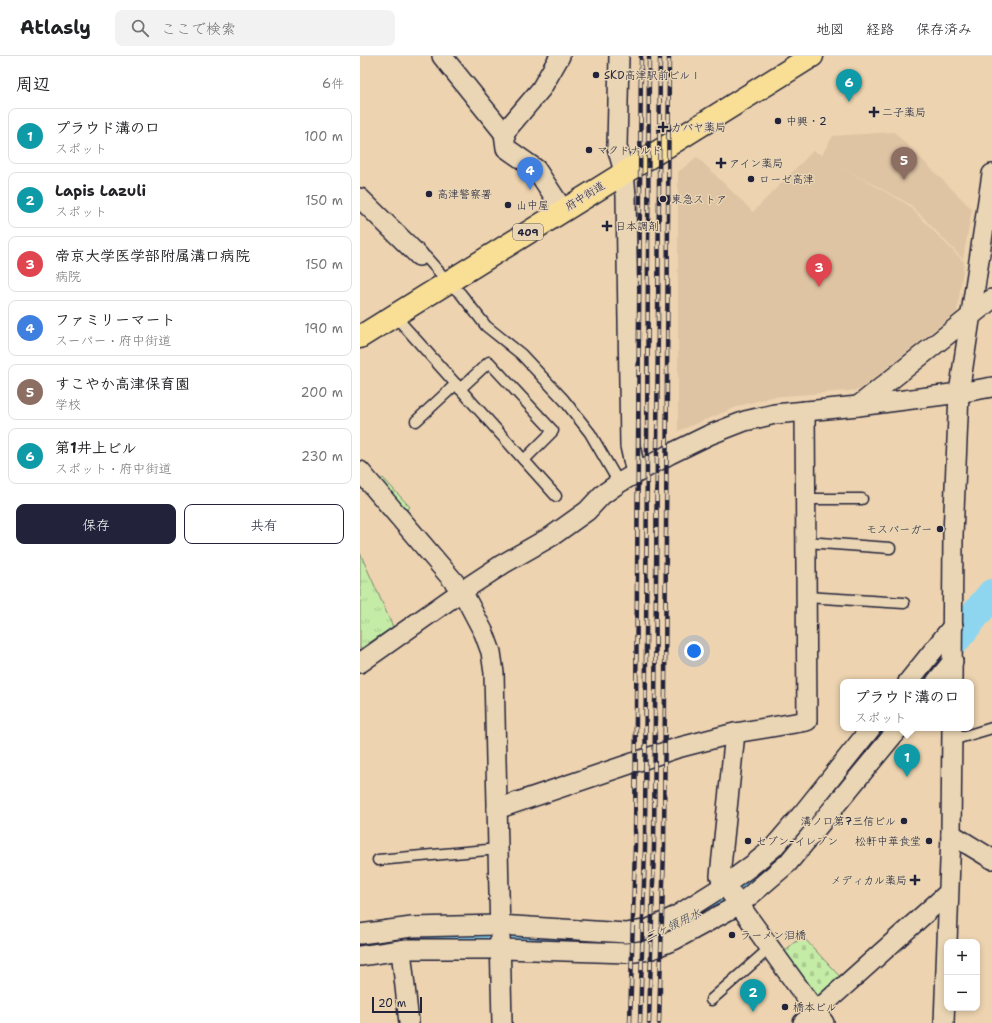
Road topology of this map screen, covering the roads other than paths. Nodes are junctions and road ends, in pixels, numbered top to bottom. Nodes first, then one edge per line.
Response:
1 (442, 56) edge
2 (619, 56) edge
3 (812, 56) edge
4 (555, 59) edge
5 (504, 133) junction
6 (624, 172) junction
7 (992, 174) edge
8 (360, 198) edge
9 (563, 210) junction
10 (988, 216) edge
11 (419, 256) joint
12 (448, 282) junction
13 (992, 299) edge
14 (395, 316) junction
15 (970, 317) junction
16 (360, 337) edge
17 (458, 387) junction
18 (992, 387) edge
19 (959, 393) junction
20 (858, 406) junction
21 (805, 411) junction
22 (416, 421) dead end
23 (524, 460) junction
24 (360, 471) edge
25 (636, 473) junction
26 (619, 483) junction
27 (556, 496) dead end
28 (806, 499) junction
29 (862, 499) dead end
30 (806, 542) junction
31 (890, 548) dead end
32 (462, 591) junction
33 (806, 597) junction
34 (904, 603) dead end
35 (953, 629) junction
36 (953, 657) junction
37 (360, 663) edge
38 (911, 679) edge
39 (938, 679) edge
40 (952, 679) edge
41 (992, 728) edge
42 (896, 731) edge
43 (972, 731) edge
44 (974, 731) edge
45 (735, 733) junction
46 (867, 733) edge
47 (952, 734) edge
48 (881, 750) junction
49 (497, 809) junction
50 (786, 833) junction
51 (951, 834) junction
52 (802, 847) junction
53 (498, 849) junction
54 (992, 858) edge
55 (378, 860) dead end
56 (948, 893) junction
57 (732, 895) junction
58 (360, 934) edge
59 (500, 937) junction
60 (770, 948) junction
61 (401, 950) junction
62 (360, 956) edge
63 (711, 1000) dead end
64 (814, 1019) edge
65 (409, 1023) edge
66 (502, 1023) edge
67 (944, 1023) edge

1 - 5 street
2 - 6 street
3 - 6 highway, 府中街道 / 409
4 - 5 street
5 - 9 street
6 - 9 highway, 府中街道 / 409
6 - 25 street
7 - 10 street
8 - 11 street
9 - 12 highway, 府中街道 / 409
10 - 15 street
11 - 12 lane
12 - 14 highway, 府中街道 / 409
12 - 26 lane
13 - 15 street
14 - 16 highway, 府中街道 / 409
14 - 17 lane
15 - 19 street
15 - 20 street
17 - 22 lane
17 - 23 lane
17 - 23 lane
18 - 19 street
19 - 20 street
19 - 35 street
20 - 21 street
21 - 25 street
21 - 28 street
23 - 27 lane
24 - 32 street
25 - 26 street
26 - 32 street
28 - 29 lane
28 - 30 street
30 - 31 lane
30 - 33 street
32 - 37 street
32 - 49 street
33 - 34 lane
33 - 45 street
35 - 36 street
35 - 38 street
36 - 39 street
36 - 40 street
41 - 44 lane
42 - 48 street
43 - 47 lane
45 - 49 street
45 - 57 street
46 - 48 street
46 - 50 street
47 - 51 street
48 - 52 street
49 - 53 street
50 - 52 street
50 - 57 street
51 - 54 street
51 - 56 street
52 - 57 street
53 - 55 lane
53 - 59 street
56 - 64 street
56 - 67 street
57 - 59 street
57 - 60 street
58 - 59 street
59 - 61 street
59 - 66 street
60 - 63 lane
60 - 64 street
61 - 62 street
61 - 65 street

